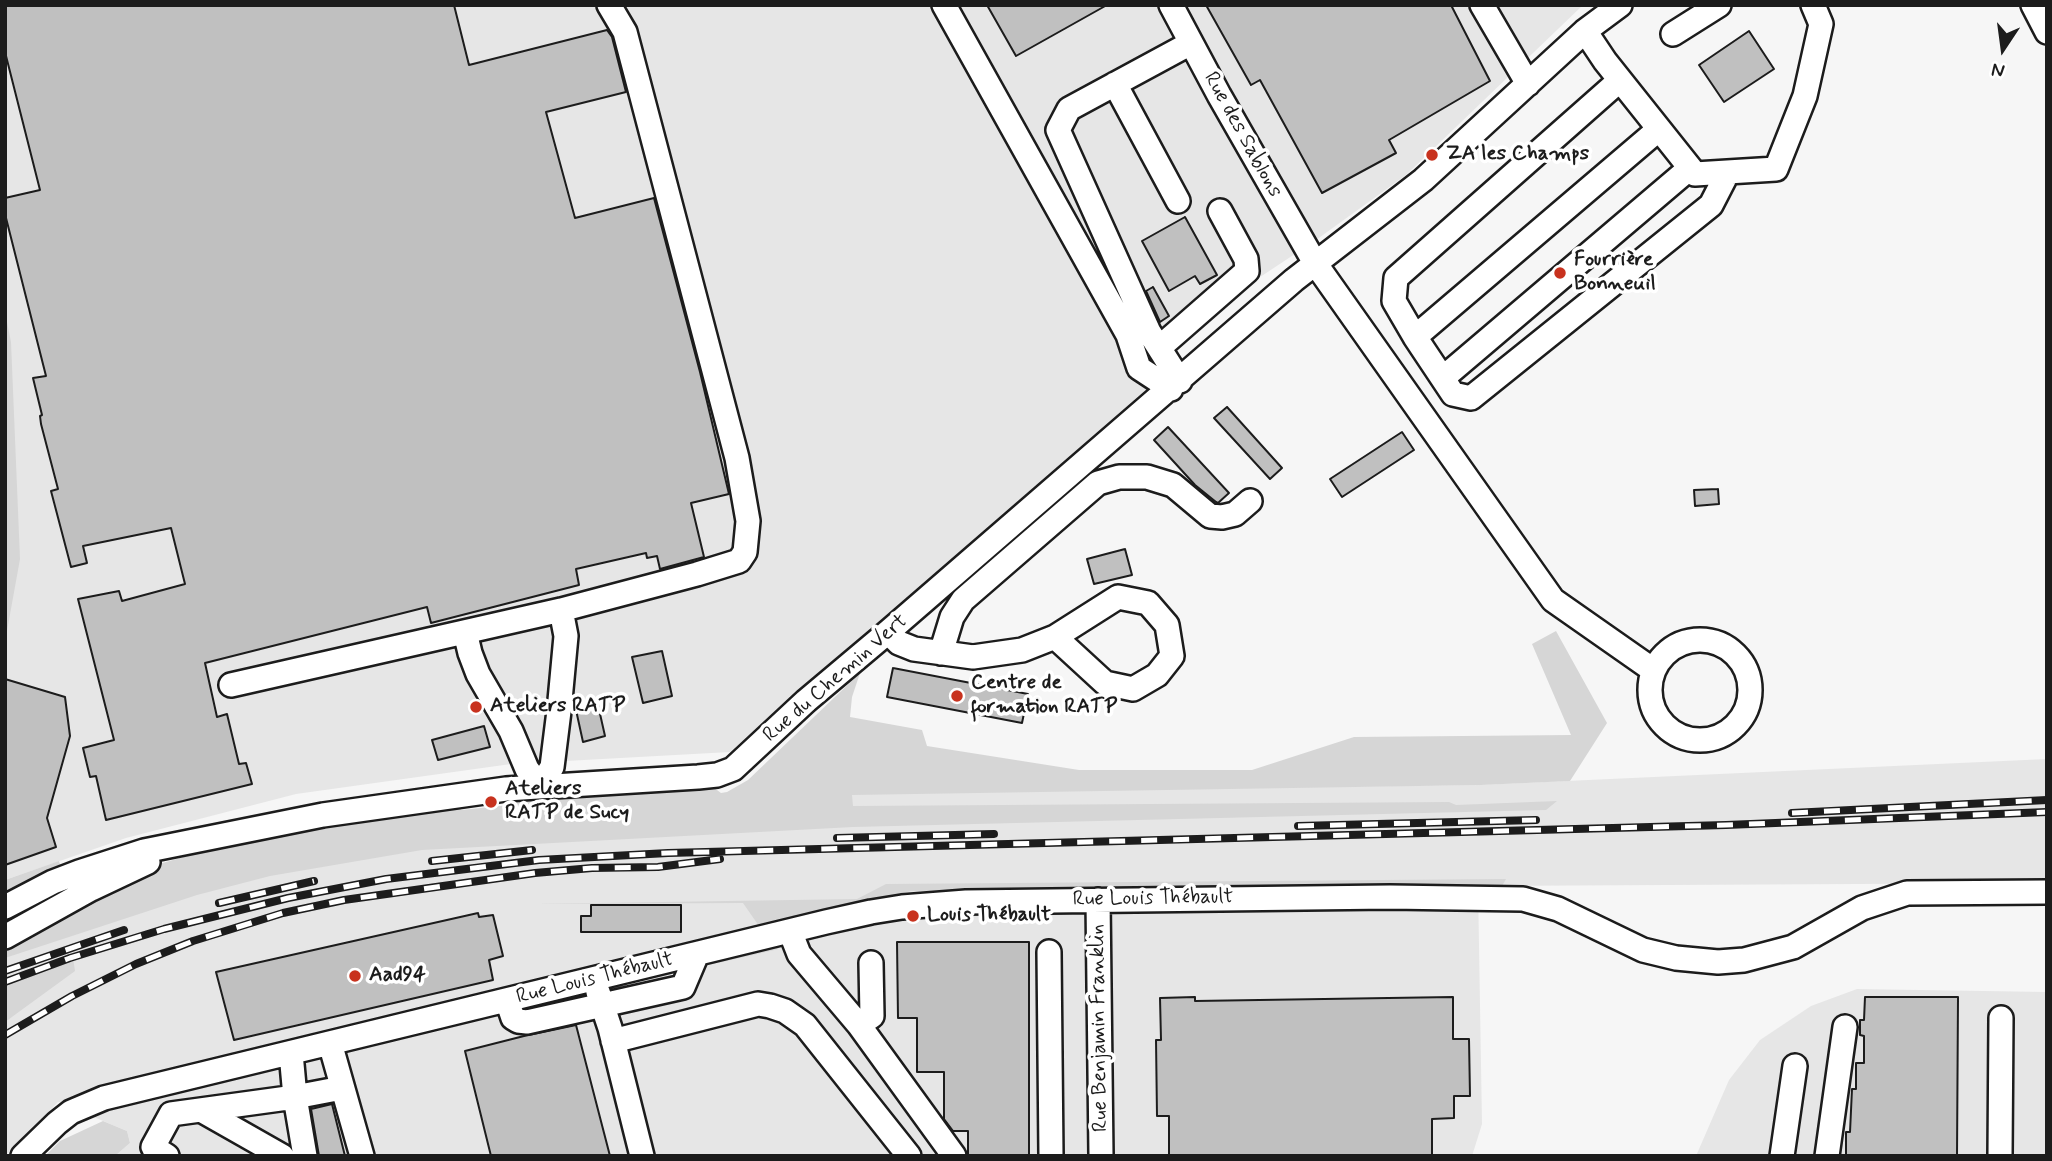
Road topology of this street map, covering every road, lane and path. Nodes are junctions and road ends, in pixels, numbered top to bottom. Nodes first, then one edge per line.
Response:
1 (610, 5) edge
2 (944, 5) edge
3 (1171, 5) edge
4 (1482, 5) edge
5 (1620, 5) edge
6 (1719, 5) edge
7 (1813, 5) edge
8 (2033, 5) edge
9 (1585, 31) junction
10 (2047, 32) edge
11 (1673, 34) dead end
12 (1191, 43) junction
13 (1620, 80) junction
14 (1115, 84) junction
15 (1528, 84) junction
16 (1659, 129) junction
17 (1690, 168) junction
18 (1728, 172) junction
19 (1178, 201) dead end
20 (1220, 211) dead end
21 (1315, 263) junction
22 (1415, 337) junction
23 (1159, 348) junction
24 (1443, 378) junction
25 (1175, 385) junction
26 (1250, 501) dead end
27 (561, 610) junction
28 (465, 632) junction
29 (888, 632) junction
30 (1055, 637) junction
31 (941, 653) junction
32 (1653, 670) junction
33 (231, 685) dead end
34 (540, 786) junction
35 (241, 832) junction
36 (2047, 892) edge
37 (1098, 900) junction
38 (5, 907) edge
39 (790, 931) junction
40 (5, 937) edge
41 (1049, 952) dead end
42 (697, 954) junction
43 (871, 963) dead end
44 (594, 979) junction
45 (507, 1000) junction
46 (602, 1005) junction
47 (2001, 1018) dead end
48 (859, 1025) junction
49 (1845, 1027) dead end
50 (613, 1041) junction
51 (330, 1043) junction
52 (291, 1053) junction
53 (1796, 1066) dead end
54 (342, 1088) junction
55 (295, 1097) junction
56 (201, 1110) junction
57 (23, 1156) edge
58 (167, 1156) edge
59 (282, 1156) edge
60 (305, 1156) edge
61 (362, 1156) edge
62 (642, 1156) edge
63 (909, 1156) edge
64 (954, 1156) edge
65 (1051, 1156) edge
66 (1101, 1156) edge
67 (1782, 1156) edge
68 (1827, 1156) edge
69 (2000, 1156) edge

1 - 27 street
2 - 25 street
3 - 12 street, Rue des Sablons
4 - 15 street
5 - 9 street, Rue du Chemin Vert
6 - 11 street
7 - 18 street
8 - 10 street
9 - 13 street
9 - 15 street, Rue du Chemin Vert
12 - 14 street
12 - 21 street, Rue des Sablons
13 - 16 street
13 - 22 street
14 - 19 street
14 - 23 street
15 - 21 street, Rue du Chemin Vert
16 - 17 street
16 - 22 street
17 - 18 street
17 - 24 street
18 - 24 street
20 - 23 street
21 - 25 street, Rue du Chemin Vert
21 - 32 street, Rue des Sablons
22 - 24 street
23 - 25 street
25 - 29 street, Rue du Chemin Vert
26 - 31 street
27 - 28 street
27 - 34 street
28 - 33 street
28 - 34 street
29 - 31 street
29 - 34 street, Rue du Chemin Vert
30 - 30 street
30 - 31 street
32 - 32 street
34 - 35 street, Rue du Chemin Vert
35 - 38 street, Rue du Chemin Vert
35 - 40 street, Rue du Chemin Vert
36 - 37 street, Rue Louis Thébault
37 - 39 street, Rue Louis Thébault
37 - 66 street, Rue Benjamin Franklin
39 - 42 street, Rue Louis Thébault
39 - 48 street
41 - 65 street
42 - 44 street, Rue Louis Thébault
42 - 46 street
43 - 48 street
44 - 45 street, Rue Louis Thébault
44 - 46 street
45 - 46 street
45 - 51 street, Rue Louis Thébault
46 - 50 street
47 - 69 street
48 - 64 street
49 - 68 street
50 - 62 street
50 - 63 street
51 - 52 street, Rue Louis Thébault
51 - 54 street
52 - 55 street
52 - 57 street, Rue Louis Thébault
53 - 67 street
54 - 55 street
54 - 61 street
55 - 56 street
55 - 60 street
56 - 58 street
56 - 59 street

